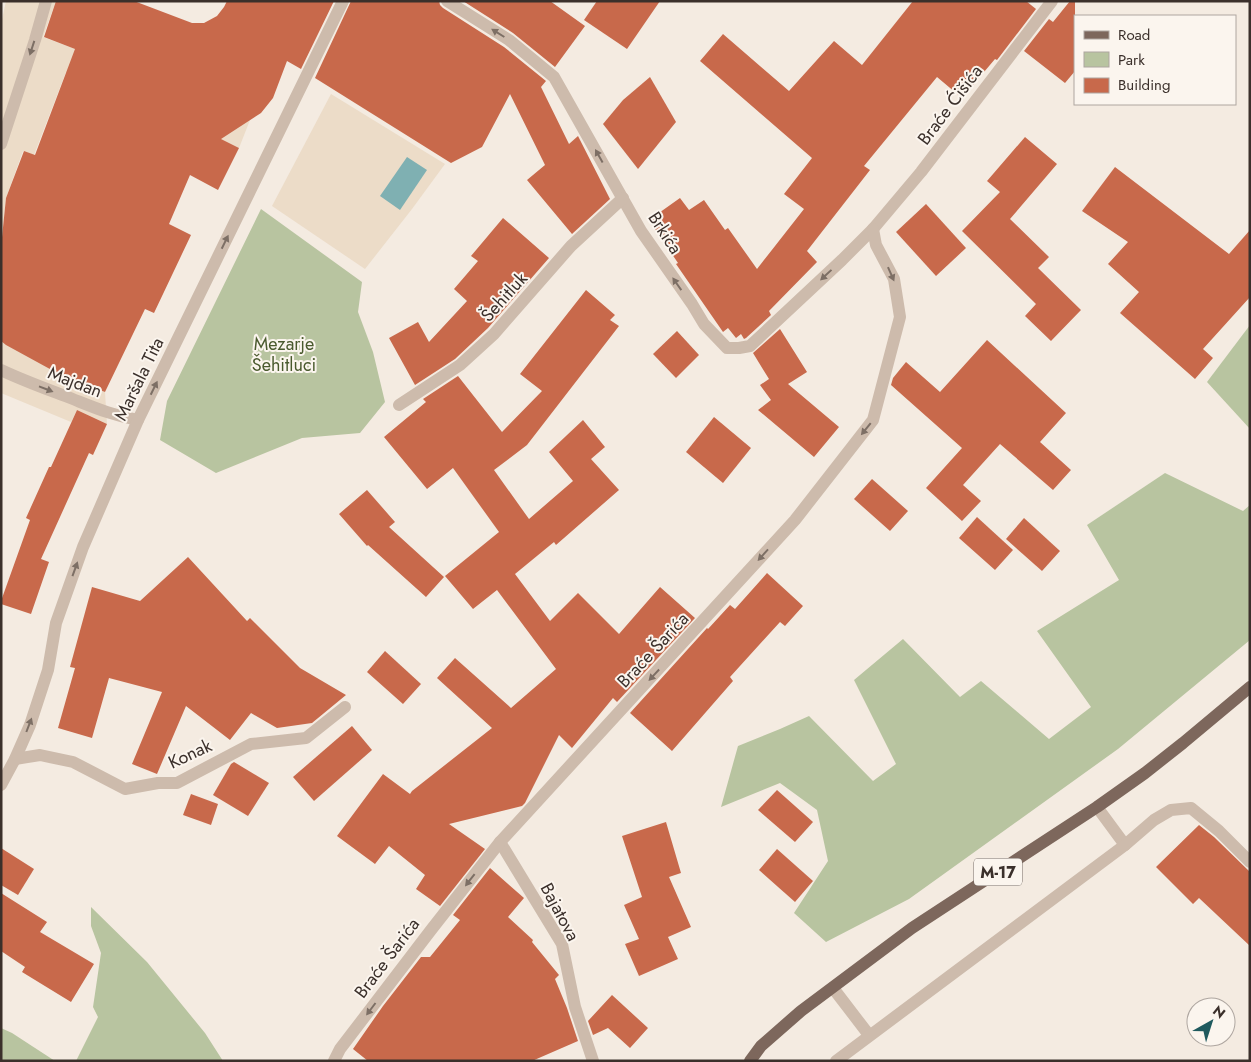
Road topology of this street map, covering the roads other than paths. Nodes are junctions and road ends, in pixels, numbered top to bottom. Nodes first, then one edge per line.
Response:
1 (46, 1) edge
2 (343, 1) edge
3 (447, 1) edge
4 (1050, 2) edge
5 (1, 144) edge
6 (623, 198) junction
7 (874, 229) junction
8 (1, 370) edge
9 (399, 406) dead end
10 (138, 420) junction
11 (1250, 687) edge
12 (346, 708) dead end
13 (14, 760) junction
14 (1, 784) edge
15 (1097, 807) junction
16 (500, 842) junction
17 (1125, 845) junction
18 (1250, 862) edge
19 (833, 988) junction
20 (869, 1035) junction
21 (334, 1061) edge
22 (593, 1061) edge
23 (750, 1061) edge
24 (836, 1061) edge

1 -> 5 street
10 -> 2 street, Maršala Tita
6 -> 3 street, Brkića
4 - 7 street, Braće Ćišića
7 -> 6 street, Brkića
6 - 9 street, Šehitluk
7 -> 16 street, Braće Šarića
8 -> 10 street, Majdan
13 -> 10 street, Maršala Tita
11 - 15 main road, M-17
12 - 13 street, Konak
13 - 14 street, Maršala Tita
15 - 17 street
15 - 19 main road, M-17
16 -> 21 street, Braće Šarića
16 - 22 street, Bajatova
17 - 18 street
17 - 20 street
19 - 20 street
19 - 23 main road, M-17
20 - 24 street

